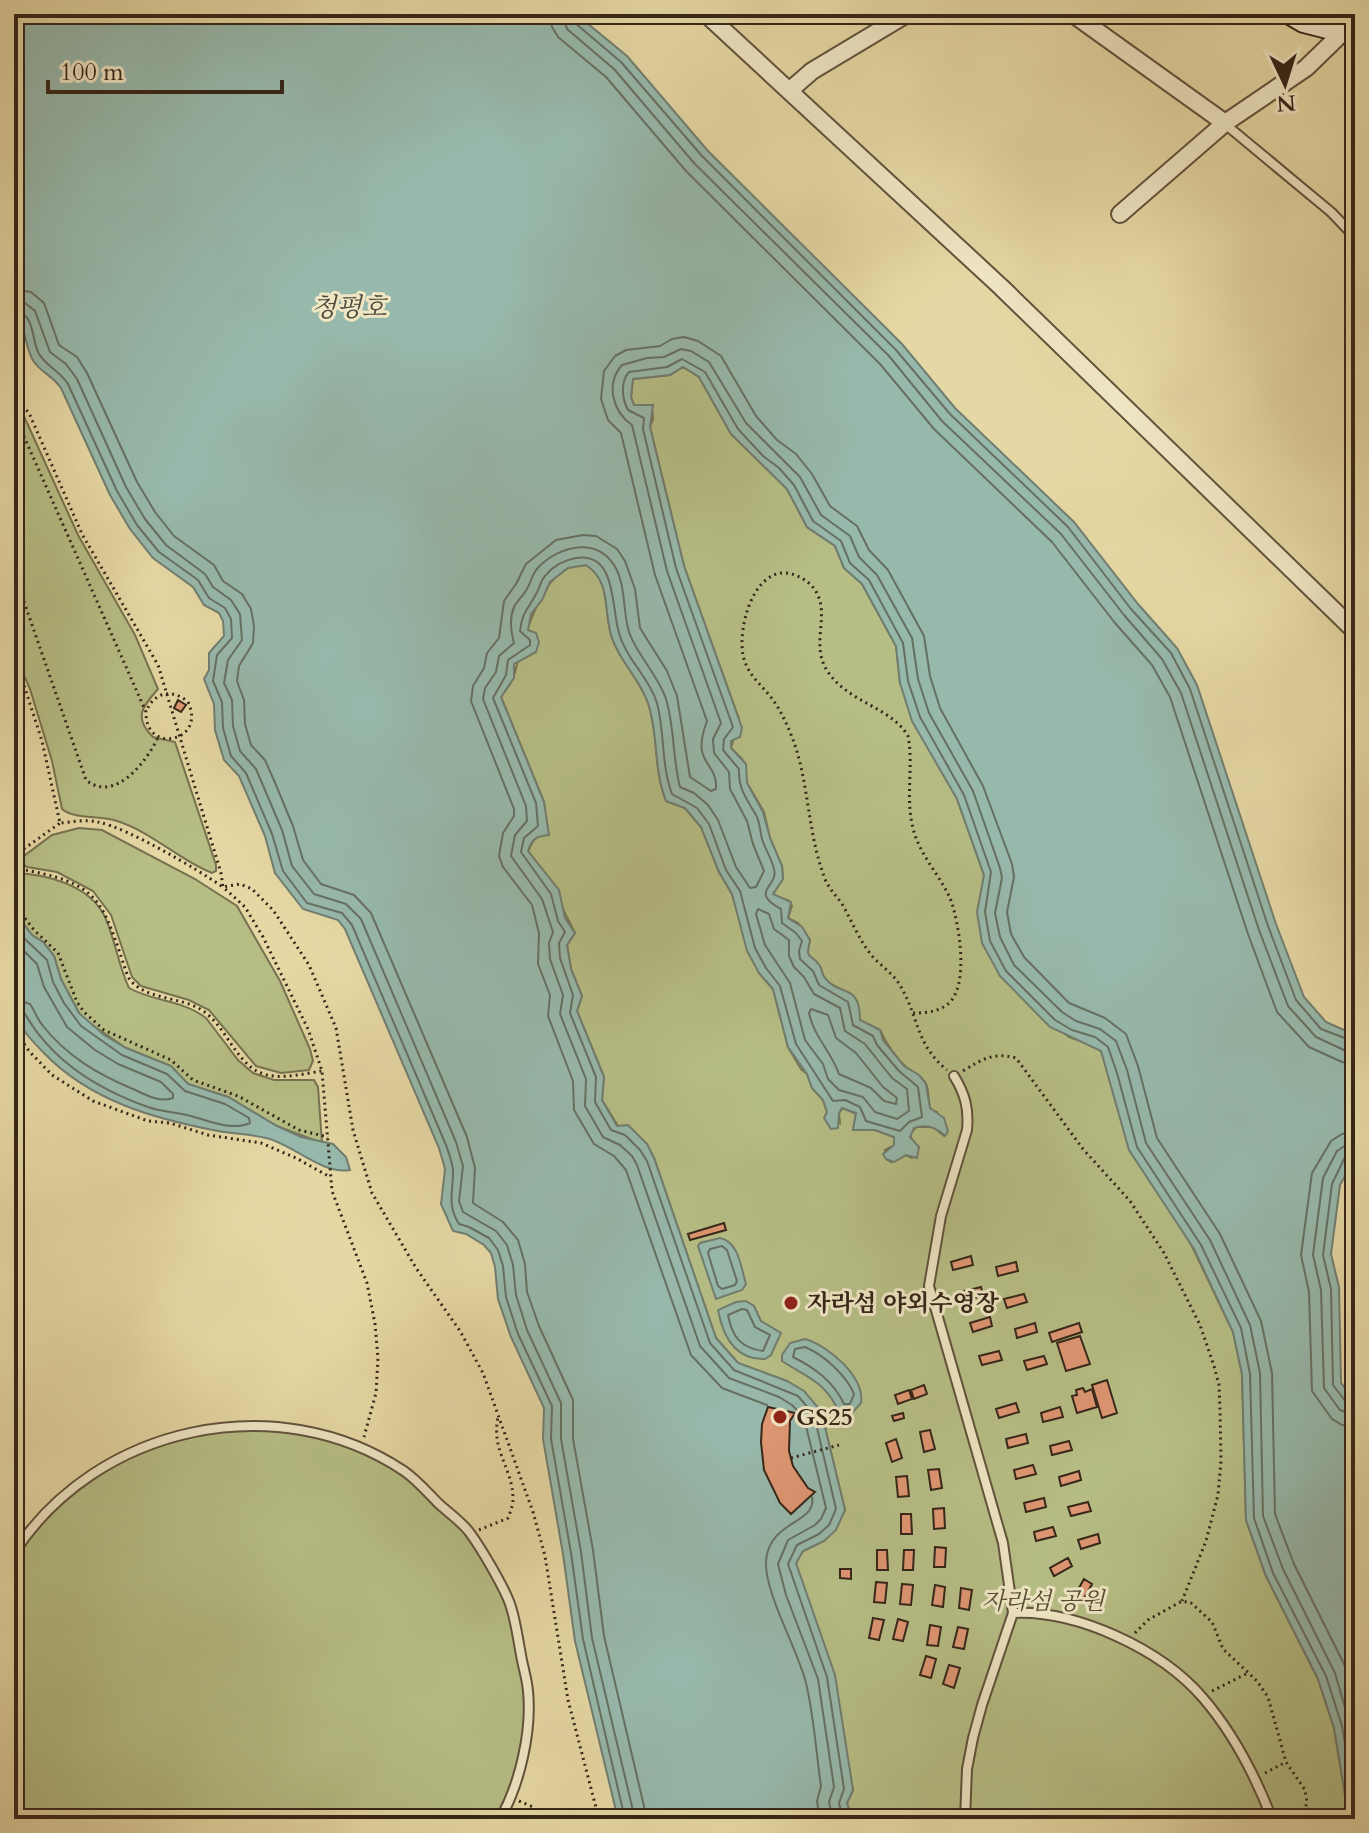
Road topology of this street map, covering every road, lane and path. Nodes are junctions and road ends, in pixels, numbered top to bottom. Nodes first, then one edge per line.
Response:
1 (706, 14) edge
2 (907, 14) edge
3 (1073, 14) edge
4 (1292, 14) edge
5 (1348, 25) edge
6 (789, 91) junction
7 (1225, 123) junction
8 (1120, 214) dead end
9 (1355, 237) edge
10 (14, 397) edge
11 (14, 414) edge
12 (14, 573) edge
13 (1355, 631) edge
14 (14, 664) edge
15 (166, 693) junction
16 (146, 712) junction
17 (158, 737) junction
18 (180, 737) junction
19 (60, 823) junction
20 (14, 856) edge
21 (14, 868) edge
22 (223, 887) junction
23 (14, 904) edge
24 (913, 1013) junction
25 (14, 1029) edge
26 (322, 1071) junction
27 (954, 1076) junction
28 (328, 1137) junction
29 (331, 1178) junction
30 (498, 1413) junction
31 (839, 1445) dead end
32 (361, 1448) junction
33 (791, 1458) dead end
34 (14, 1485) edge
35 (15, 1516) edge
36 (470, 1532) junction
37 (23, 1539) junction
38 (14, 1553) edge
39 (1182, 1601) junction
40 (1013, 1613) junction
41 (1128, 1642) junction
42 (1248, 1673) junction
43 (1202, 1696) junction
44 (1286, 1762) junction
45 (1254, 1777) junction
46 (512, 1798) junction
47 (500, 1819) edge
48 (544, 1819) edge
49 (599, 1819) edge
50 (965, 1819) edge
51 (1272, 1819) edge
52 (1302, 1819) edge

1 - 6 street
2 - 6 street
3 - 7 street
4 - 5 main road
5 - 7 street
6 - 13 street
7 - 8 street
7 - 9 lane
10 - 15 path
11 - 16 path
12 - 17 path
14 - 19 path
15 - 16 path
15 - 18 path
15 - 18 path
16 - 17 path
17 - 18 path
18 - 22 path
19 - 20 path
19 - 22 path
21 - 26 path
22 - 26 path
22 - 30 path
23 - 28 path
24 - 24 path
24 - 27 path
25 - 29 path
26 - 28 path
27 - 39 path
27 - 40 lane
28 - 29 path
29 - 32 path
30 - 36 path
30 - 49 path
31 - 33 path
32 - 36 lane
32 - 37 lane
34 - 35 path
35 - 37 lane
36 - 46 lane
37 - 38 lane
39 - 41 path
39 - 42 path
40 - 41 lane
40 - 50 lane
41 - 43 lane
42 - 43 path
42 - 44 path
43 - 45 lane
44 - 45 path
44 - 52 path
45 - 51 lane
46 - 47 lane
46 - 48 path

